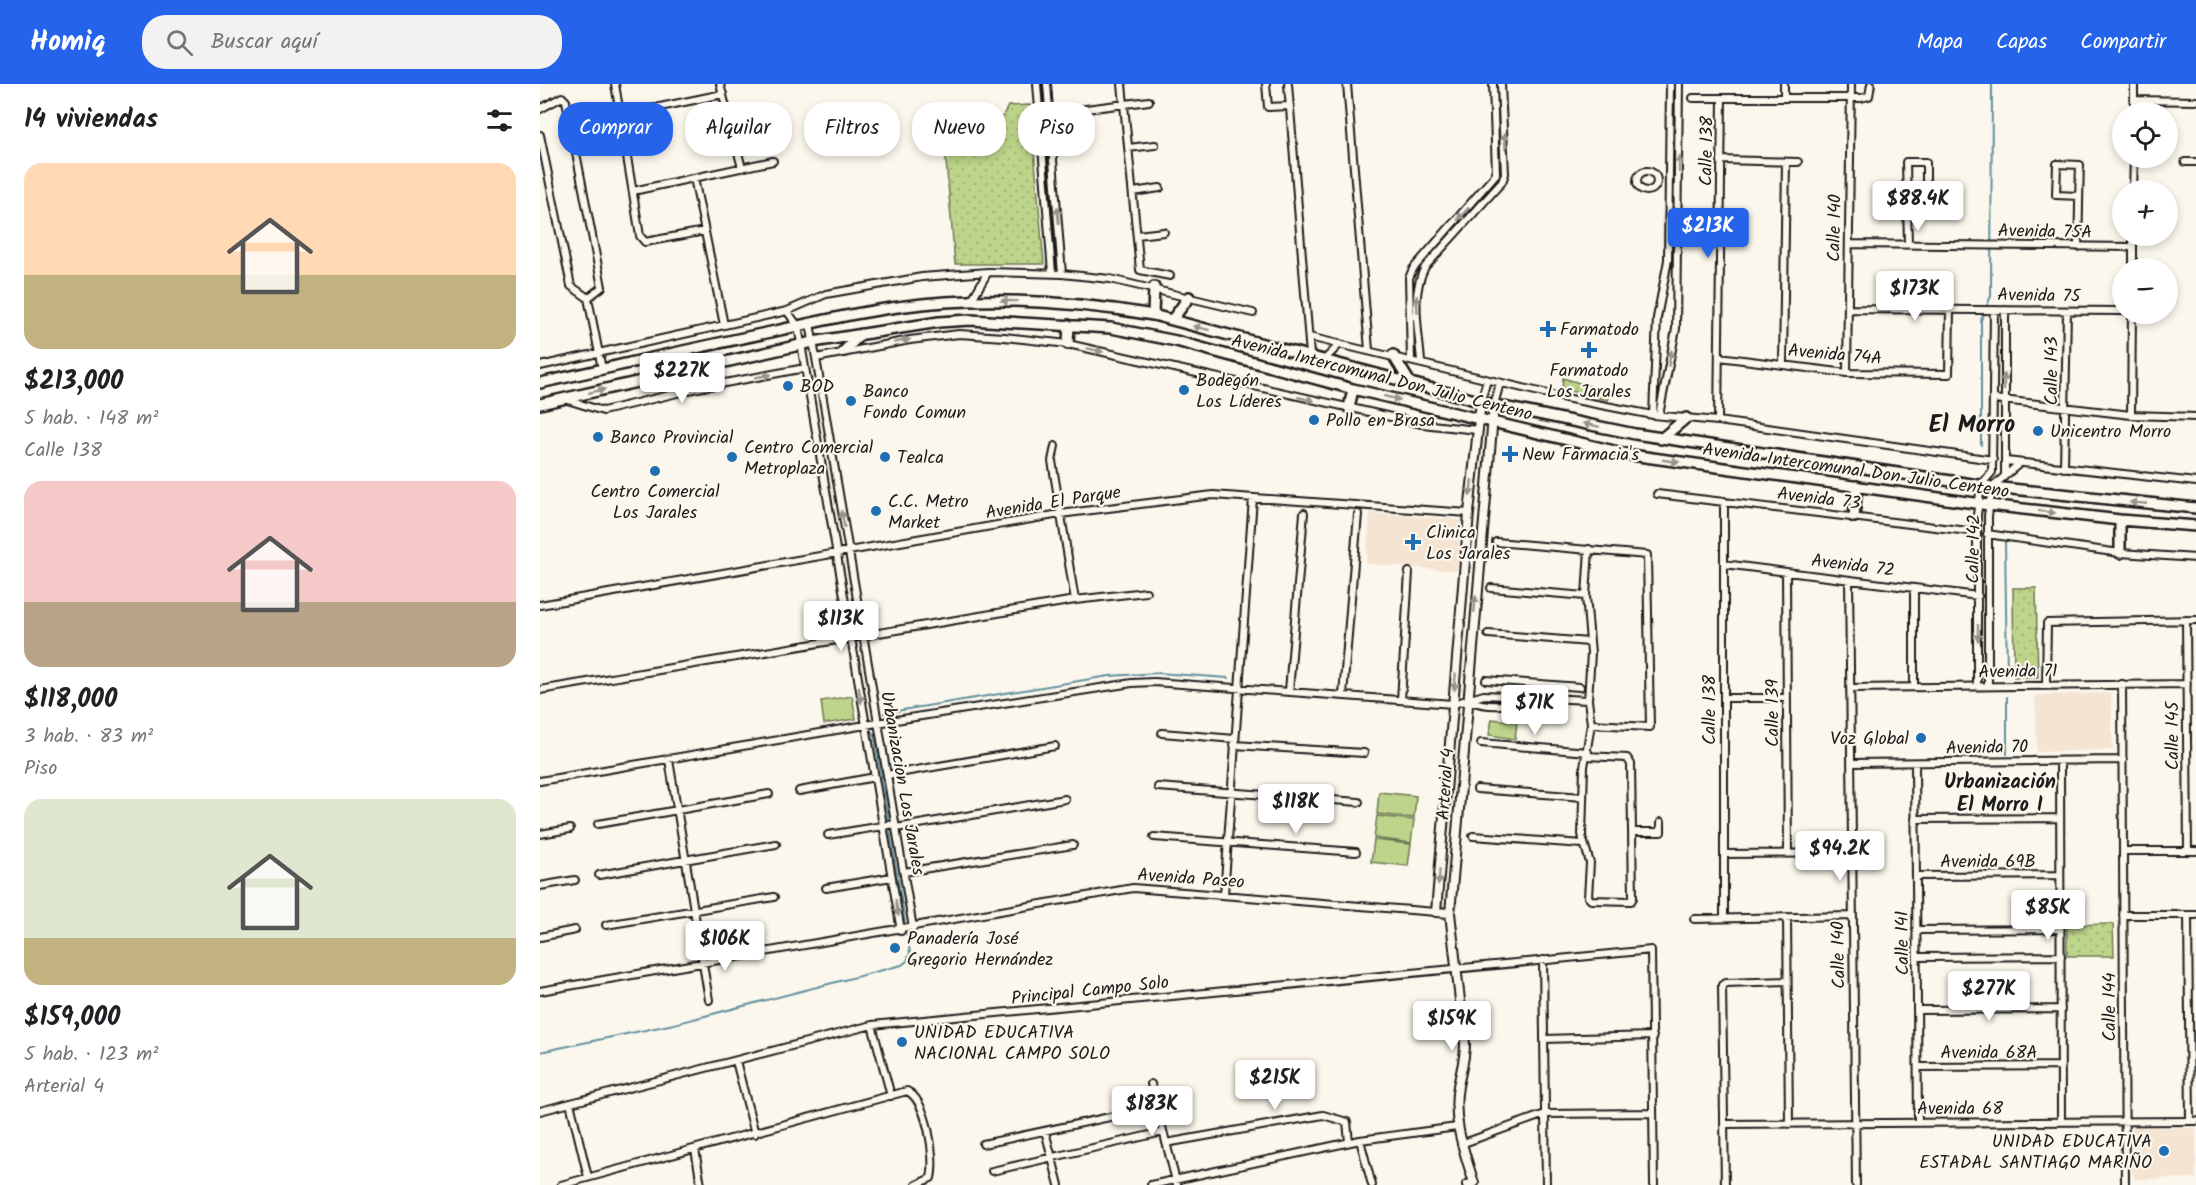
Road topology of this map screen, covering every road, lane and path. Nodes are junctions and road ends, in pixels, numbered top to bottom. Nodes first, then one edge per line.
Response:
1 (615, 84) edge
2 (720, 84) edge
3 (1036, 84) edge
4 (1047, 84) edge
5 (1122, 84) edge
6 (1266, 84) edge
7 (1288, 84) edge
8 (1347, 84) edge
9 (1493, 84) edge
10 (1501, 84) edge
11 (1670, 84) edge
12 (1679, 84) edge
13 (1784, 84) edge
14 (1851, 84) edge
15 (1870, 84) edge
16 (2134, 84) edge
17 (723, 94) junction
18 (1722, 98) junction
19 (1784, 98) junction
20 (1850, 98) junction
21 (1693, 99) dead end
22 (2134, 100) joint
23 (1149, 101) dead end
24 (2196, 101) edge
25 (618, 102) edge
26 (1038, 102) edge
27 (1048, 102) edge
28 (673, 104) edge
29 (1124, 104) junction
30 (1290, 106) junction
31 (1095, 108) edge
32 (540, 109) edge
33 (540, 135) edge
34 (1155, 145) dead end
35 (1128, 148) junction
36 (627, 156) edge
37 (1043, 156) edge
38 (1053, 156) edge
39 (1721, 160) junction
40 (772, 161) dead end
41 (1786, 162) junction
42 (1798, 162) dead end
43 (2185, 162) dead end
44 (2196, 162) edge
45 (742, 168) junction
46 (1496, 174) junction
47 (1504, 177) junction
48 (694, 178) junction
49 (1657, 181) dead end
50 (1669, 185) junction
51 (1679, 185) junction
52 (1160, 188) dead end
53 (1907, 190) junction
54 (633, 191) junction
55 (1132, 192) junction
56 (2079, 196) junction
57 (705, 231) junction
58 (1164, 232) dead end
59 (1137, 235) junction
60 (1849, 244) junction
61 (1908, 244) junction
62 (2078, 247) junction
63 (2133, 248) joint
64 (2133, 258) edge
65 (988, 272) junction
66 (1052, 273) junction
67 (1062, 274) junction
68 (1170, 276) dead end
69 (1154, 287) junction
70 (1662, 293) junction
71 (1677, 295) junction
72 (1190, 297) junction
73 (588, 298) junction
74 (971, 301) junction
75 (1848, 309) junction
76 (1950, 310) junction
77 (1992, 310) junction
78 (2005, 310) junction
79 (787, 311) junction
80 (2067, 311) junction
81 (2112, 311) edge
82 (1254, 313) dead end
83 (1153, 315) junction
84 (1172, 320) junction
85 (810, 323) junction
86 (724, 324) junction
87 (2132, 324) edge
88 (1069, 325) junction
89 (798, 326) junction
90 (861, 333) junction
91 (1309, 337) junction
92 (813, 342) junction
93 (1068, 344) junction
94 (1340, 344) junction
95 (801, 345) junction
96 (1368, 350) junction
97 (844, 351) junction
98 (600, 353) junction
99 (1310, 355) junction
100 (1392, 355) junction
101 (1719, 357) junction
102 (816, 358) junction
103 (1325, 359) junction
104 (1411, 360) junction
105 (1421, 362) junction
106 (1782, 364) junction
107 (540, 366) edge
108 (805, 368) junction
109 (602, 369) junction
110 (1847, 373) junction
111 (1487, 380) junction
112 (1409, 381) junction
113 (540, 383) edge
114 (1500, 383) junction
115 (1353, 389) junction
116 (564, 399) junction
117 (1994, 399) junction
118 (2004, 400) junction
119 (1481, 401) junction
120 (540, 404) edge
121 (1494, 405) junction
122 (1349, 408) junction
123 (2066, 408) junction
124 (1656, 415) junction
125 (2132, 415) junction
126 (2196, 417) edge
127 (1686, 418) junction
128 (1478, 420) junction
129 (1718, 421) junction
130 (1491, 423) junction
131 (1477, 430) junction
132 (1661, 439) junction
133 (1055, 446) dead end
134 (1993, 460) junction
135 (2006, 461) junction
136 (2020, 463) junction
137 (2064, 468) junction
138 (2005, 474) junction
139 (2196, 482) edge
140 (1981, 485) junction
141 (1857, 486) junction
142 (1992, 487) junction
143 (1657, 494) dead end
144 (1253, 498) junction
145 (1724, 501) junction
146 (1978, 503) junction
147 (1989, 505) junction
148 (2196, 508) edge
149 (1304, 513) dead end
150 (1469, 513) junction
151 (1060, 514) junction
152 (1358, 514) dead end
153 (1483, 514) junction
154 (1854, 517) junction
155 (2120, 520) junction
156 (2196, 526) edge
157 (1977, 532) junction
158 (1987, 534) junction
159 (1496, 542) dead end
160 (1589, 549) junction
161 (849, 552) junction
162 (2120, 553) junction
163 (837, 554) junction
164 (2196, 558) edge
165 (1724, 564) junction
166 (1410, 572) dead end
167 (1786, 572) junction
168 (1849, 580) junction
169 (1491, 588) dead end
170 (1914, 588) junction
171 (1146, 592) dead end
172 (1586, 596) junction
173 (1978, 596) junction
174 (1075, 600) junction
175 (540, 605) edge
176 (2186, 620) junction
177 (2196, 620) edge
178 (1488, 634) dead end
179 (863, 635) junction
180 (851, 637) junction
181 (1589, 642) junction
182 (1486, 680) dead end
183 (2122, 684) junction
184 (2187, 684) junction
185 (1551, 685) junction
186 (2046, 685) junction
187 (1977, 686) junction
188 (1988, 686) junction
189 (1239, 687) junction
190 (1580, 687) dead end
191 (1914, 687) junction
192 (1850, 688) junction
193 (540, 690) edge
194 (1289, 691) junction
195 (1343, 695) junction
196 (1531, 697) junction
197 (1549, 698) junction
198 (1724, 698) junction
199 (1787, 698) junction
200 (1401, 700) junction
201 (1467, 700) junction
202 (1588, 700) junction
203 (1453, 704) junction
204 (877, 723) junction
205 (1591, 724) junction
206 (866, 725) junction
207 (1162, 733) dead end
208 (1235, 742) junction
209 (1481, 743) dead end
210 (1055, 746) dead end
211 (1364, 753) dead end
212 (1588, 754) junction
213 (669, 760) junction
214 (2123, 760) junction
215 (2060, 761) junction
216 (1851, 763) junction
217 (1915, 763) junction
218 (887, 776) junction
219 (875, 777) junction
220 (540, 782) edge
221 (1158, 787) dead end
222 (1477, 789) dead end
223 (799, 791) dead end
224 (1231, 792) junction
225 (769, 794) dead end
226 (1583, 797) junction
227 (1065, 799) dead end
228 (1359, 802) dead end
229 (677, 810) junction
230 (2060, 818) junction
231 (1915, 819) junction
232 (1661, 822) dead end
233 (598, 824) dead end
234 (891, 825) junction
235 (570, 829) dead end
236 (1633, 832) junction
237 (540, 834) edge
238 (828, 835) dead end
239 (1473, 836) dead end
240 (1154, 837) dead end
241 (1227, 842) junction
242 (776, 844) dead end
243 (1583, 844) junction
244 (1073, 845) dead end
245 (2123, 851) junction
246 (2188, 851) junction
247 (2196, 851) edge
248 (1356, 852) dead end
249 (1852, 853) junction
250 (1724, 854) junction
251 (1788, 854) junction
252 (686, 860) junction
253 (904, 872) junction
254 (599, 875) dead end
255 (2060, 875) junction
256 (1916, 876) junction
257 (892, 877) junction
258 (575, 880) dead end
259 (540, 886) edge
260 (826, 888) dead end
261 (1224, 895) junction
262 (774, 897) dead end
263 (694, 911) junction
264 (1436, 912) junction
265 (1450, 913) junction
266 (2123, 915) junction
267 (2188, 915) junction
268 (2196, 915) edge
269 (1853, 916) junction
270 (1787, 917) junction
271 (1724, 918) junction
272 (1694, 919) dead end
273 (606, 925) dead end
274 (908, 929) junction
275 (2061, 929) junction
276 (575, 930) dead end
277 (1917, 930) junction
278 (540, 936) edge
279 (2061, 956) junction
280 (1917, 957) junction
281 (1543, 960) junction
282 (703, 964) junction
283 (1456, 969) junction
284 (2192, 979) edge
285 (1787, 981) junction
286 (540, 991) edge
287 (709, 1000) dead end
288 (2061, 1009) junction
289 (1917, 1010) junction
290 (872, 1025) junction
291 (1653, 1036) junction
292 (1544, 1039) junction
293 (736, 1061) junction
294 (2061, 1066) junction
295 (1918, 1068) junction
296 (1151, 1083) dead end
297 (891, 1096) junction
298 (570, 1103) junction
299 (1157, 1107) junction
300 (540, 1111) edge
301 (1653, 1113) junction
302 (1545, 1114) junction
303 (2124, 1121) junction
304 (2193, 1121) edge
305 (2061, 1122) junction
306 (1855, 1123) junction
307 (1918, 1123) junction
308 (1725, 1124) junction
309 (1789, 1124) junction
310 (1457, 1127) junction
311 (1045, 1131) junction
312 (1164, 1132) junction
313 (756, 1134) junction
314 (1360, 1140) junction
315 (1349, 1142) junction
316 (1166, 1143) junction
317 (983, 1144) dead end
318 (1461, 1144) junction
319 (695, 1149) junction
320 (1052, 1157) junction
321 (992, 1171) dead end
322 (588, 1177) junction
323 (1176, 1182) edge
324 (1472, 1184) edge
325 (561, 1185) edge
326 (701, 1185) edge
327 (916, 1185) edge
328 (1059, 1185) edge
329 (1151, 1185) edge
330 (1372, 1185) edge
331 (1546, 1185) edge
332 (1654, 1185) edge
333 (1725, 1185) edge
334 (1856, 1185) edge
335 (2125, 1185) edge

1 - 25 street
2 - 17 street
3 - 26 street
4 - 27 street
5 - 29 street
6 - 30 street
7 - 30 street
8 - 96 street
9 - 46 street
47 -> 10 street
11 - 50 street
51 -> 12 street
13 - 19 street
14 - 20 street, Calle 140
15 - 20 street
16 - 22 street
17 - 28 street
17 - 45 street
18 - 19 street
18 - 21 street
18 - 39 street, Calle 138
19 - 20 street
20 - 60 street, Calle 140
22 - 24 street
23 - 29 street
29 - 31 street
29 - 35 street
30 - 91 street
32 - 73 street
33 - 73 street
34 - 35 street
35 - 55 street
36 - 54 street
37 - 66 street
67 -> 38 street
39 - 41 street
39 - 101 street, Calle 138
40 - 45 street
41 - 42 street
41 - 106 street
43 - 44 street
45 - 48 street
46 - 47 street
46 -> 104 street
105 -> 47 street
48 - 54 street
48 - 57 street
49 - 50 street
50 - 51 street
50 - 70 street
51 - 71 street
52 - 55 street
53 - 53 street
53 - 61 street
54 - 57 street
55 - 59 street
56 - 56 street
56 - 62 street
57 - 86 street
58 - 59 street
59 - 68 street
60 - 61 street, Avenida 75A
60 - 75 street, Calle 140
61 - 62 street, Avenida 75A
62 - 63 street, Avenida 75A
63 - 64 street
65 - 66 street, Avenida Intercomunal Don Julio Centeno
65 - 74 street
65 - 79 street, Avenida Intercomunal Don Julio Centeno
66 - 67 street, Avenida Intercomunal Don Julio Centeno
67 - 69 street, Avenida Intercomunal Don Julio Centeno
69 - 72 street, Avenida Intercomunal Don Julio Centeno
69 - 83 main road
70 - 71 street
70 - 124 street
124 -> 71 street
72 - 82 street, Avenida Intercomunal Don Julio Centeno
72 - 84 main road
73 - 98 street
83 -> 74 main road, Avenida Intercomunal Don Julio Centeno
74 - 85 main road, Avenida Intercomunal Don Julio Centeno
75 - 76 street, Avenida 75
75 - 110 street, Calle 140
76 - 77 street, Avenida 75
76 - 110 street, Avenida 74A
77 - 78 street, Avenida 75
77 - 117 street, Calle 142
78 - 80 street, Avenida 75
118 -> 78 street
79 - 86 street
79 - 89 street
80 - 81 street, Avenida 75
80 - 123 street, Calle 143
83 - 84 main road, Avenida Intercomunal Don Julio Centeno
99 -> 84 main road, Avenida Intercomunal Don Julio Centeno
85 - 89 main road, Avenida Intercomunal Don Julio Centeno
85 - 92 street, Urbanizacion Los Jarales
86 - 98 street
87 - 125 street
88 - 90 main road, Avenida Intercomunal Don Julio Centeno
88 - 93 main road
88 - 115 main road, Avenida Intercomunal Don Julio Centeno
89 - 95 street, Urbanizacion Los Jarales
89 - 109 main road, Avenida Intercomunal Don Julio Centeno
90 - 92 main road, Avenida Intercomunal Don Julio Centeno
90 - 97 main road
91 - 94 street, Avenida Intercomunal Don Julio Centeno
91 - 99 street
92 - 95 main road, Avenida Intercomunal Don Julio Centeno
92 - 102 street, Urbanizacion Los Jarales
97 -> 93 street, Avenida Intercomunal Don Julio Centeno
93 -> 122 street, Avenida Intercomunal Don Julio Centeno
94 - 96 street, Avenida Intercomunal Don Julio Centeno
94 - 103 street
95 - 108 street, Urbanizacion Los Jarales
116 -> 95 main road, Avenida Intercomunal Don Julio Centeno
96 - 100 street, Avenida Intercomunal Don Julio Centeno
97 - 102 street, Avenida Intercomunal Don Julio Centeno
98 - 107 street
98 - 109 street
99 - 103 main road, Avenida Intercomunal Don Julio Centeno
100 - 104 street, Avenida Intercomunal Don Julio Centeno
100 - 112 main road
101 - 106 street, Avenida 74A
101 - 129 street, Calle 138
161 -> 102 street, Urbanizacion Los Jarales
103 - 112 main road, Avenida Intercomunal Don Julio Centeno
104 - 105 street, Avenida Intercomunal Don Julio Centeno
105 - 111 street, Avenida Intercomunal Don Julio Centeno
106 - 110 street, Avenida 74A
116 -> 108 street, Avenida Intercomunal Don Julio Centeno
108 - 163 street, Urbanizacion Los Jarales
109 - 113 main road, Avenida Intercomunal Don Julio Centeno
111 - 114 street, Avenida Intercomunal Don Julio Centeno
111 - 119 street, Arterial 4
112 - 119 main road, Avenida Intercomunal Don Julio Centeno
114 - 121 street, Arterial 4
114 - 124 street, Avenida Intercomunal Don Julio Centeno
115 - 122 main road
115 -> 128 main road, Avenida Intercomunal Don Julio Centeno
116 - 120 main road, Avenida Intercomunal Don Julio Centeno
117 - 118 street
117 - 134 street, Calle 142
118 - 123 street
118 - 135 street
119 - 121 main road, Avenida Intercomunal Don Julio Centeno
119 - 128 street, Arterial 4
121 - 130 street, Arterial 4
132 -> 121 main road, Avenida Intercomunal Don Julio Centeno
122 - 131 street, Avenida Intercomunal Don Julio Centeno
123 - 125 street
123 - 137 street, Calle 143
124 - 127 street, Avenida Intercomunal Don Julio Centeno
125 - 126 street
127 - 129 street, Avenida Intercomunal Don Julio Centeno
127 - 132 main road
128 - 130 main road, Avenida Intercomunal Don Julio Centeno
128 - 131 street, Arterial 4
129 - 134 street, Avenida Intercomunal Don Julio Centeno
130 -> 141 main road, Avenida Intercomunal Don Julio Centeno
130 - 153 street, Arterial 4
131 -> 150 street, Arterial 4
132 - 140 main road, Avenida Intercomunal Don Julio Centeno
133 - 151 street
134 - 140 street, Calle 142
135 - 136 street, Avenida Intercomunal Don Julio Centeno
135 - 138 street
136 - 137 street, Avenida Intercomunal Don Julio Centeno
136 - 138 street
137 - 139 street, Avenida Intercomunal Don Julio Centeno
138 - 142 street
140 - 142 main road, Avenida Intercomunal Don Julio Centeno
140 - 146 street, Calle 142
141 - 146 main road, Avenida Intercomunal Don Julio Centeno
141 - 154 main road
142 - 147 street, Calle 142
148 -> 142 main road, Avenida Intercomunal Don Julio Centeno
143 - 145 street, Avenida 73
144 - 150 street, Avenida El Parque
144 - 151 street, Avenida El Parque
144 - 189 street
145 - 154 street, Avenida 73
145 - 165 street, Calle 138
146 - 147 main road, Avenida Intercomunal Don Julio Centeno
146 - 157 street, Calle 142
147 -> 155 main road, Avenida Intercomunal Don Julio Centeno
147 - 158 street, Calle 142
149 - 194 street
150 - 153 street
150 -> 203 street, Arterial 4
151 - 161 street, Avenida El Parque
151 - 174 street
152 - 195 street
201 -> 153 street, Arterial 4
154 - 157 street, Avenida 73
155 - 156 main road, Avenida Intercomunal Don Julio Centeno
155 - 162 main road
157 - 173 street, Calle 142
158 - 162 street
158 - 188 street, Calle 142
159 - 160 street
160 - 172 street
160 - 205 street
161 - 163 street, Avenida El Parque
161 - 179 street, Urbanizacion Los Jarales
162 - 164 street
163 - 175 street, Avenida El Parque
163 - 180 street, Urbanizacion Los Jarales
165 - 167 street, Avenida 72
165 - 198 street, Calle 138
166 - 200 street
167 - 168 street, Avenida 72
167 - 199 street, Calle 139
168 - 170 street, Avenida 72
168 - 192 street, Calle 140
169 - 172 street
170 - 173 street, Avenida 72
170 - 191 street
171 - 174 street
172 - 181 street
173 -> 187 street, Calle 142
174 - 179 street
176 - 177 street
176 - 184 street, Calle 145
176 - 186 street
178 - 181 street
179 - 180 street
179 - 204 street, Urbanizacion Los Jarales
180 - 193 street
180 -> 206 street, Urbanizacion Los Jarales
181 - 202 street
182 - 185 street
183 - 184 street, Avenida 71
183 - 186 street, Avenida 71
183 - 214 street, Calle 144
184 - 246 street, Calle 145
185 - 190 street
185 - 197 street
186 - 188 street, Avenida 71
187 - 188 street, Avenida 71
187 - 191 street, Avenida 71
189 - 194 street
189 - 204 street
189 - 208 street
191 - 192 street, Avenida 71
192 - 216 street, Calle 140
194 - 195 street
195 - 200 street
196 - 197 street
196 - 201 street
196 - 201 street
197 - 202 street
198 - 199 street
198 - 250 street, Calle 138
199 - 251 street, Calle 139
200 - 203 street
201 - 203 street
201 - 265 street, Arterial 4
202 - 205 street
203 -> 264 street, Arterial 4
204 - 206 street
204 - 218 street, Urbanizacion Los Jarales
205 - 212 street
206 - 213 street
206 - 219 street, Urbanizacion Los Jarales
207 - 208 street
208 - 211 street
208 - 224 street
209 - 212 street
210 - 218 street
212 - 226 street
212 - 236 street
213 - 220 street
213 - 229 street
214 - 215 street, Avenida 70
214 - 245 street, Calle 144
215 - 217 street, Avenida 70
215 - 230 street
216 - 217 street, Avenida 70
216 - 249 street, Calle 140
217 - 231 street, Calle 141
218 - 234 street, Urbanizacion Los Jarales
219 - 223 street
219 - 234 street, Urbanizacion Los Jarales
221 - 224 street
222 - 226 street
224 - 228 street
224 - 241 street
225 - 229 street
226 - 243 street
227 - 234 street
229 - 233 street
229 - 252 street
230 - 231 street
230 - 255 street
231 - 256 street, Calle 141
232 - 236 street
234 - 238 street
234 - 253 street, Urbanizacion Los Jarales
234 - 257 street, Urbanizacion Los Jarales
235 - 237 street
236 - 243 street
239 - 243 street
240 - 241 street
241 - 248 street
241 - 261 street
242 - 252 street
244 - 253 street
245 - 246 street
245 - 266 street, Calle 144
246 - 247 street
249 - 251 street
249 - 269 street, Calle 140
250 - 251 street
250 - 271 street, Calle 138
252 - 254 street
252 - 263 street
253 - 274 street, Urbanizacion Los Jarales
255 - 256 street, Avenida 69B
255 - 275 street
256 - 277 street, Calle 141
257 - 260 street
257 -> 274 street, Urbanizacion Los Jarales
258 - 259 street
261 - 264 street, Avenida Paseo
261 - 274 street, Avenida Paseo
262 - 263 street
263 - 273 street
263 - 282 street
264 - 265 street
265 - 283 street, Arterial 4
266 - 267 street
266 - 303 street, Calle 144
267 - 268 street
267 - 284 street
269 - 270 street
269 - 306 street, Calle 140
270 - 271 street
270 - 285 street
271 - 272 street
274 - 282 street, Avenida Paseo
275 - 277 street
275 - 279 street
276 - 278 street
277 - 280 street, Calle 141
279 - 280 street
279 - 288 street
280 - 289 street, Calle 141
281 - 283 street, Principal Campo Solo
281 - 291 street, Principal Campo Solo
281 - 292 street
282 - 286 street, Avenida Paseo
282 - 287 street
283 - 290 street, Principal Campo Solo
283 - 310 street, Arterial 4
284 - 304 street
285 - 308 street
285 - 309 street
288 - 289 street
288 - 294 street
289 - 295 street, Calle 141
290 - 293 street, Principal Campo Solo
290 - 297 street
291 - 292 street
291 - 301 street
292 - 302 street
293 - 298 street, Principal Campo Solo
293 - 313 street
294 - 295 street, Avenida 68A
294 - 305 street
295 - 307 street, Calle 141
296 - 299 street
297 - 313 street
297 - 327 street
298 - 300 street, Principal Campo Solo
298 - 322 street
299 - 311 street
299 - 312 street
301 - 302 street
301 - 332 street
302 - 318 street
302 - 331 street
303 - 304 street, Avenida 68
303 - 305 street, Avenida 68
303 - 335 street, Calle 144
305 - 307 street, Avenida 68
306 - 307 street, Avenida 68
306 - 309 street, Avenida 68
306 - 334 street, Calle 140
308 - 309 street, Avenida 68
308 - 333 street
310 - 314 street
310 - 318 street, Arterial 4
311 - 317 street
311 - 320 street
312 - 316 street
312 - 320 street
313 - 319 street
314 - 315 street
314 - 330 street
315 - 316 street
315 - 323 street
316 - 323 street
318 - 324 street, Arterial 4
319 - 322 street
319 - 326 street
320 - 321 street
320 - 328 street
322 - 325 street
323 - 329 street

